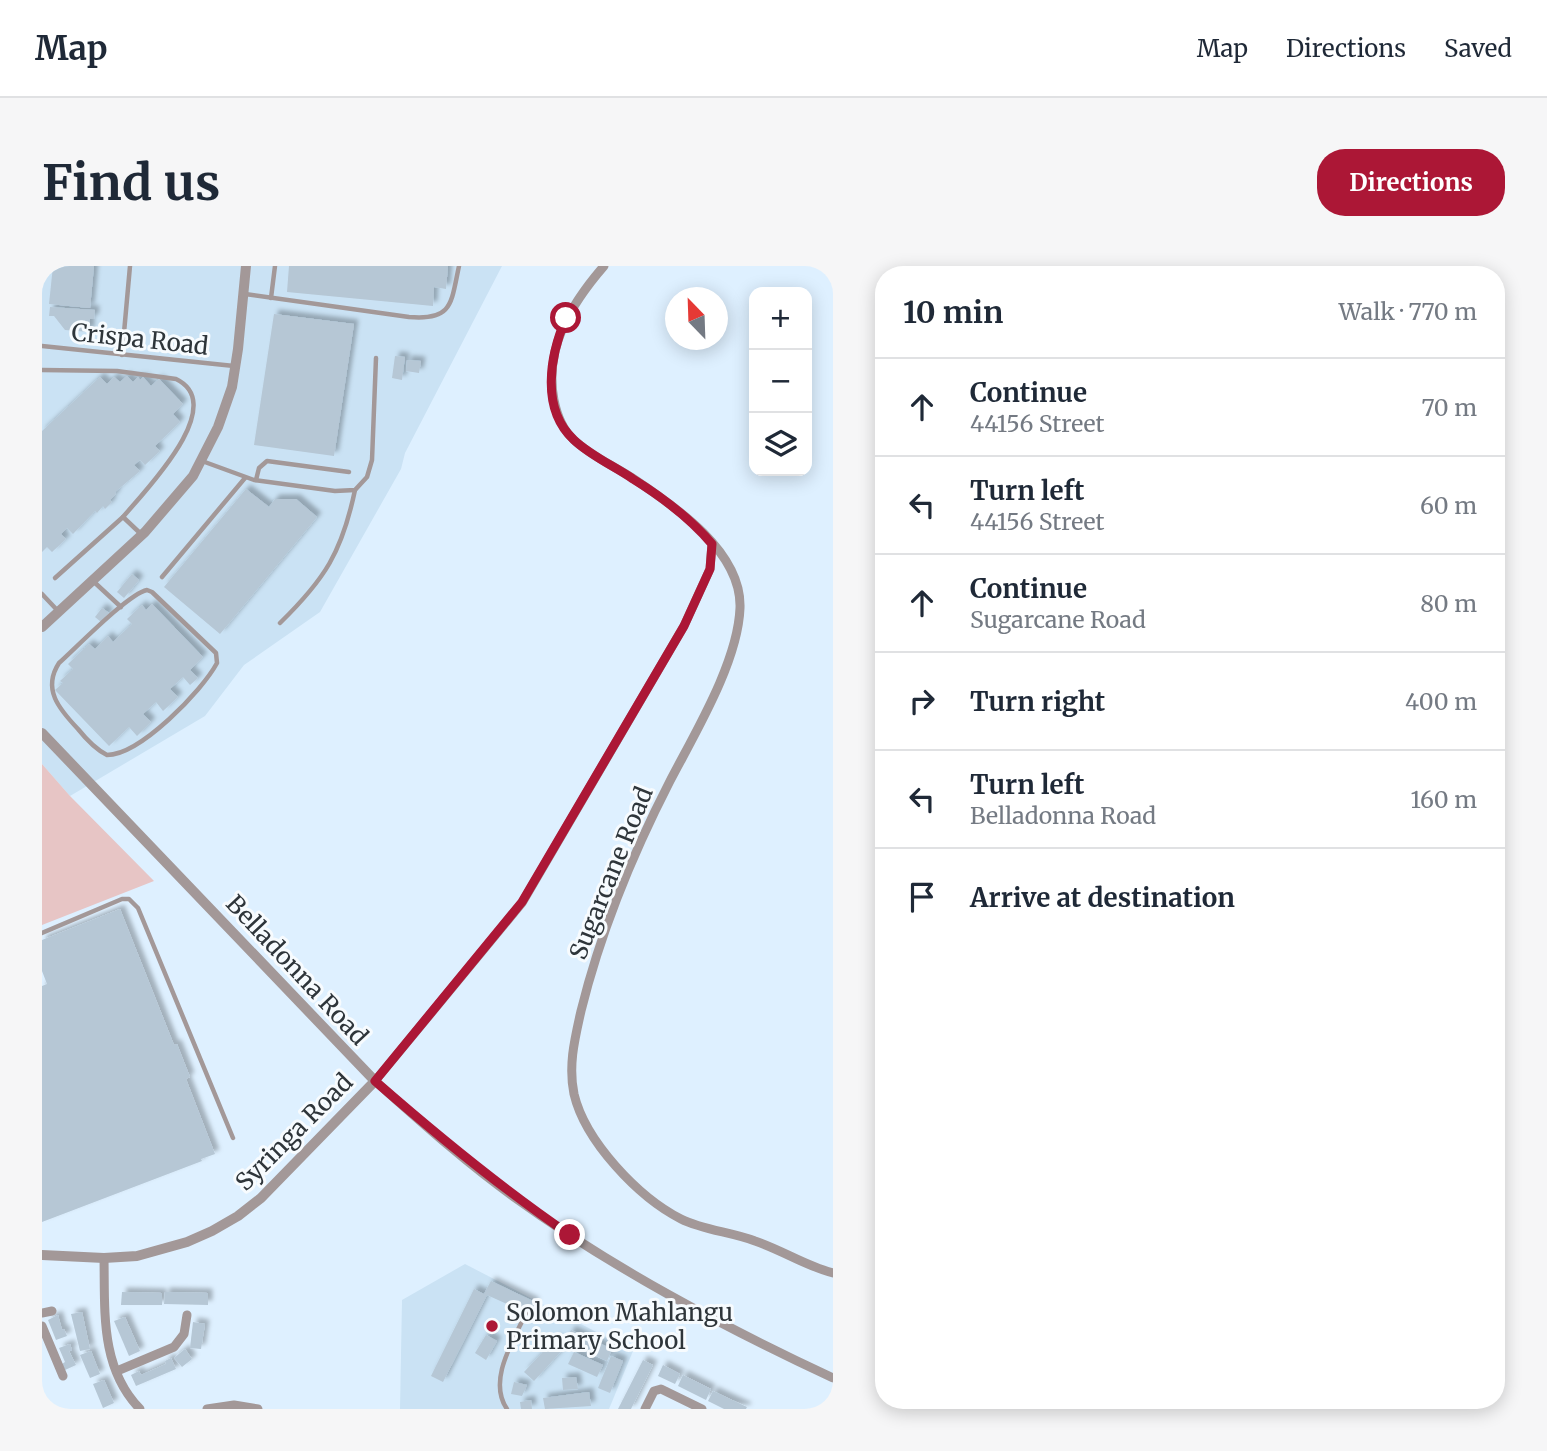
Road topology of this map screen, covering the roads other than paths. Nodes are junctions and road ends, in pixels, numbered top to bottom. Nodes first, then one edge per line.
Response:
1 (130, 266) edge
2 (246, 266) edge
3 (275, 266) edge
4 (459, 266) edge
5 (604, 266) edge
6 (244, 294) junction
7 (271, 298) junction
8 (42, 346) edge
9 (122, 355) junction
10 (376, 358) dead end
11 (235, 366) junction
12 (42, 370) edge
13 (201, 461) junction
14 (349, 472) dead end
15 (245, 478) junction
16 (256, 480) junction
17 (355, 490) junction
18 (123, 517) junction
19 (142, 535) junction
20 (712, 544) junction
21 (163, 576) dead end
22 (55, 578) dead end
23 (92, 580) junction
24 (42, 594) edge
25 (121, 607) junction
26 (58, 612) junction
27 (280, 623) dead end
28 (42, 626) edge
29 (42, 733) edge
30 (42, 933) edge
31 (375, 1081) junction
32 (233, 1138) dead end
33 (42, 1255) edge
34 (104, 1258) junction
35 (833, 1273) edge
36 (526, 1313) dead end
37 (187, 1315) dead end
38 (42, 1326) edge
39 (117, 1371) junction
40 (63, 1376) dead end
41 (833, 1378) edge
42 (141, 1409) edge
43 (207, 1409) edge
44 (258, 1409) edge
45 (507, 1409) edge
46 (645, 1409) edge
47 (702, 1409) edge

1 - 9 lane
2 - 6 street
3 - 7 lane
4 - 7 lane
5 - 20 street, Sugarcane Road
6 - 7 lane
6 - 11 street
8 - 9 lane, Crispa Road
9 - 11 lane, Crispa Road
10 - 17 lane
11 - 13 street
12 - 18 lane
13 - 15 lane
13 - 19 street
14 - 16 lane
15 - 16 lane
15 - 21 lane
16 - 17 lane
17 - 27 lane
18 - 19 lane
18 - 22 lane
19 - 23 street
20 - 31 street
20 - 35 street, Sugarcane Road
23 - 25 lane
23 - 26 street
24 - 26 lane
25 - 25 lane
26 - 28 street
29 - 31 street, Belladonna Road
30 - 32 lane
31 - 34 street, Syringa Road
31 - 41 street, Belladonna Road
33 - 34 street, Syringa Road
34 - 39 street
36 - 45 lane
37 - 39 street
38 - 40 street
39 - 42 street
43 - 44 street
46 - 47 street

